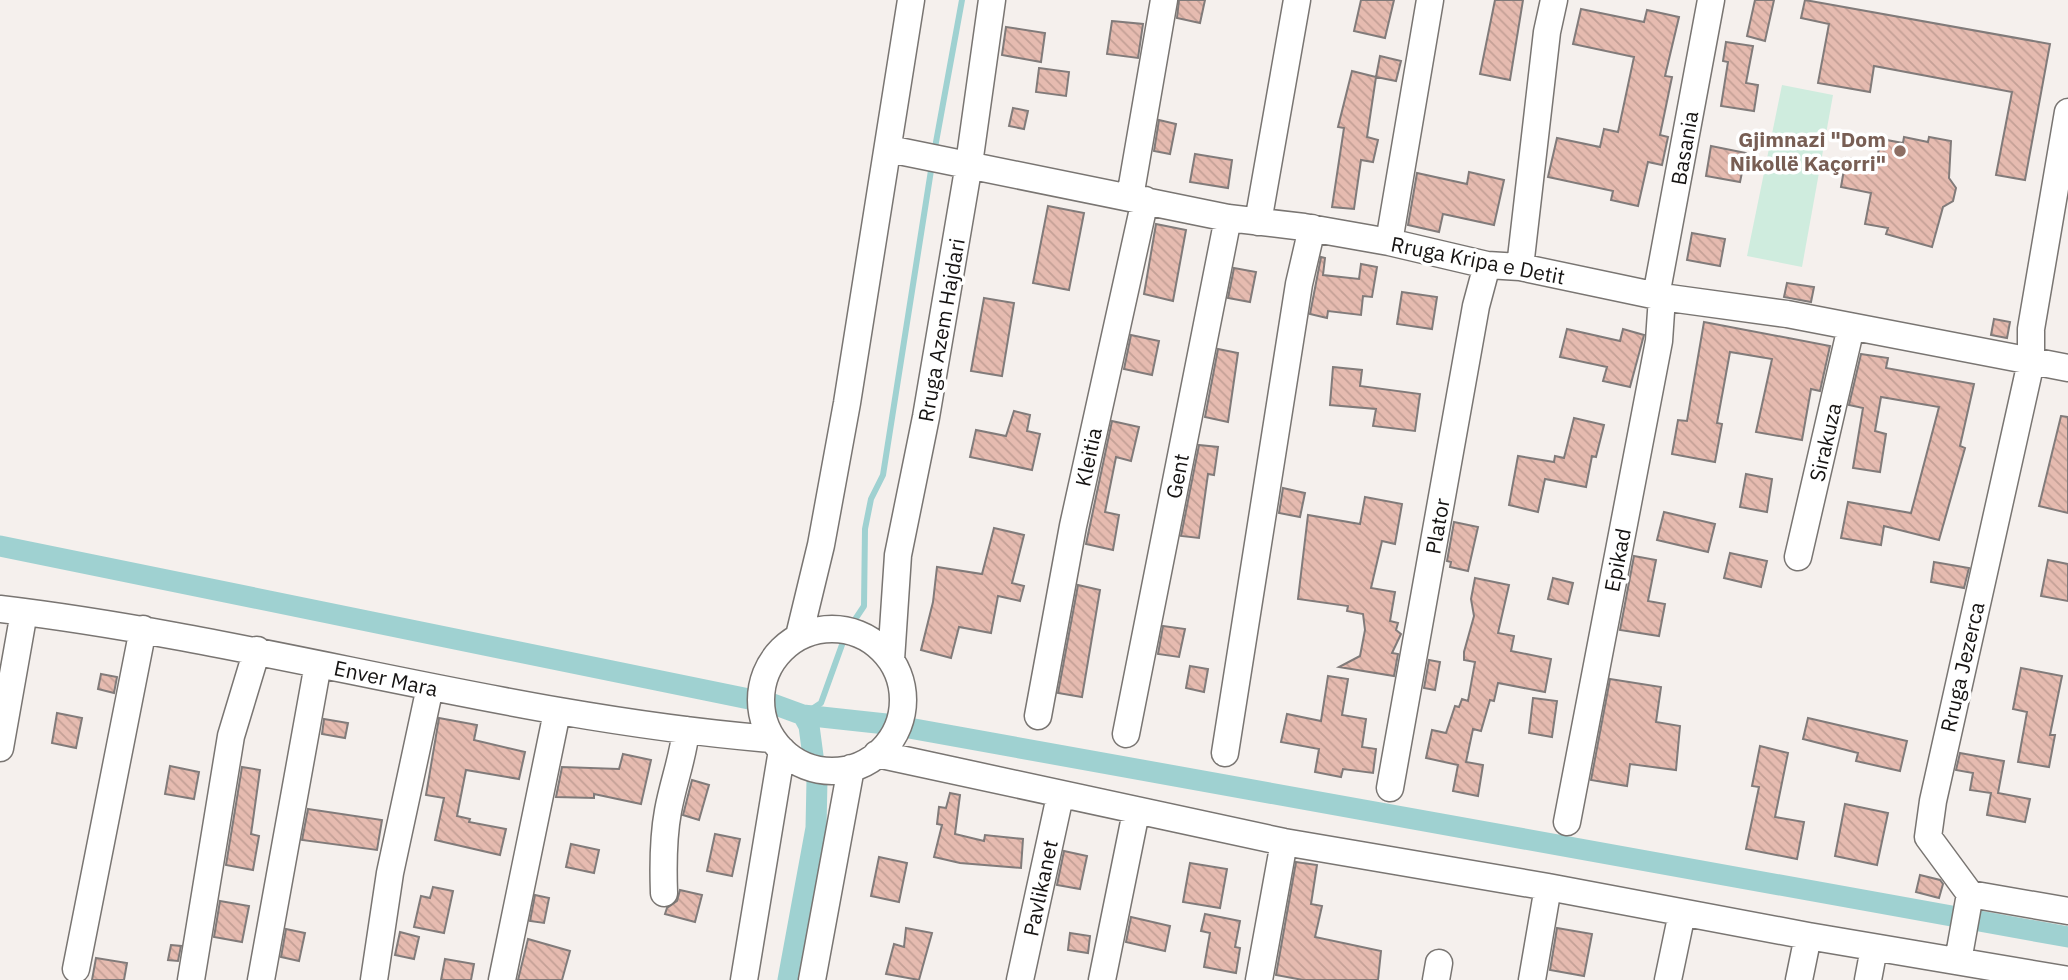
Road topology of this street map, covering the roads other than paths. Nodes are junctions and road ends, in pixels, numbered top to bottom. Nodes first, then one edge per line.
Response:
1 (911, 0) edge
2 (992, 0) edge
3 (1164, 0) edge
4 (1297, 0) edge
5 (1430, 0) edge
6 (1554, 0) edge
7 (1711, 0) edge
8 (2068, 112) edge
9 (889, 149) junction
10 (944, 161) junction
11 (1138, 198) junction
12 (1228, 218) junction
13 (1258, 222) junction
14 (1312, 228) junction
15 (1390, 242) junction
16 (1487, 265) junction
17 (1520, 267) junction
18 (1659, 297) junction
19 (1851, 327) junction
20 (2031, 362) junction
21 (2068, 368) edge
22 (1798, 556) dead end
23 (12, 610) edge
24 (143, 629) junction
25 (799, 636) junction
26 (257, 650) junction
27 (891, 660) junction
28 (318, 664) junction
29 (430, 687) junction
30 (557, 712) junction
31 (1038, 716) dead end
32 (686, 730) junction
33 (1126, 734) dead end
34 (777, 745) junction
35 (0, 748) edge
36 (1225, 753) dead end
37 (877, 754) junction
38 (851, 768) junction
39 (1390, 788) dead end
40 (1060, 796) junction
41 (1136, 812) junction
42 (1567, 822) dead end
43 (1284, 842) junction
44 (1548, 887) junction
45 (664, 893) dead end
46 (1970, 898) junction
47 (2068, 911) edge
48 (1682, 914) junction
49 (1808, 936) junction
50 (1874, 948) junction
51 (1958, 961) junction
52 (76, 969) dead end
53 (2011, 975) edge
54 (191, 980) edge
55 (261, 980) edge
56 (373, 980) edge
57 (502, 980) edge
58 (744, 980) edge
59 (812, 980) edge
60 (1020, 980) edge
61 (1102, 980) edge
62 (1259, 980) edge
63 (1532, 980) edge
64 (1668, 980) edge
65 (1800, 980) edge
66 (1868, 980) edge
67 (2068, 980) edge

1 - 9 street
2 - 10 street, Rruga Azem Hajdari
3 - 11 street, Kleitia
4 - 13 street
5 - 15 street
6 - 17 street
7 - 18 street, Basania
8 - 20 street, Rruga Jezerca
9 - 10 street, Rruga Kripa e Detit
9 - 25 street
10 - 11 street, Rruga Kripa e Detit
10 - 27 street, Rruga Azem Hajdari
11 - 12 street, Rruga Kripa e Detit
11 - 31 street, Kleitia
12 - 13 street, Rruga Kripa e Detit
12 - 33 street, Gent
13 - 14 street, Rruga Kripa e Detit
14 - 15 street, Rruga Kripa e Detit
14 - 36 street
15 - 16 street, Rruga Kripa e Detit
16 - 17 street, Rruga Kripa e Detit
16 - 39 street, Plator
17 - 18 street, Rruga Kripa e Detit
18 - 19 street, Rruga Kripa e Detit
18 - 42 street, Epikad
19 - 20 street, Rruga Kripa e Detit
19 - 22 street, Sirakuza
20 - 21 street, Rruga Kripa e Detit
20 - 46 street, Rruga Jezerca
23 - 24 street, Enver Mara
23 - 35 street
24 - 26 street, Enver Mara
24 - 52 street
25 - 27 street
25 - 34 street
26 - 28 street, Enver Mara
26 - 54 street
27 - 37 street, Rruga Azem Hajdari
28 - 29 street, Enver Mara
28 - 55 street
29 - 30 street, Enver Mara
29 - 56 street
30 - 32 street, Enver Mara
30 - 57 street
32 - 34 street, Enver Mara
32 - 45 street
34 - 38 street, Rruga Azem Hajdari
34 - 58 street
37 - 38 street, Rruga Azem Hajdari
37 - 40 street
38 - 59 street
40 - 41 street
40 - 60 street, Pavlikanet
41 - 43 street
41 - 61 street
43 - 44 street
43 - 62 street
44 - 48 street
44 - 63 street
46 - 47 street
46 - 51 street
48 - 49 street
48 - 64 street
49 - 50 street
49 - 65 street
50 - 51 street
50 - 66 street
51 - 53 street
53 - 67 street

